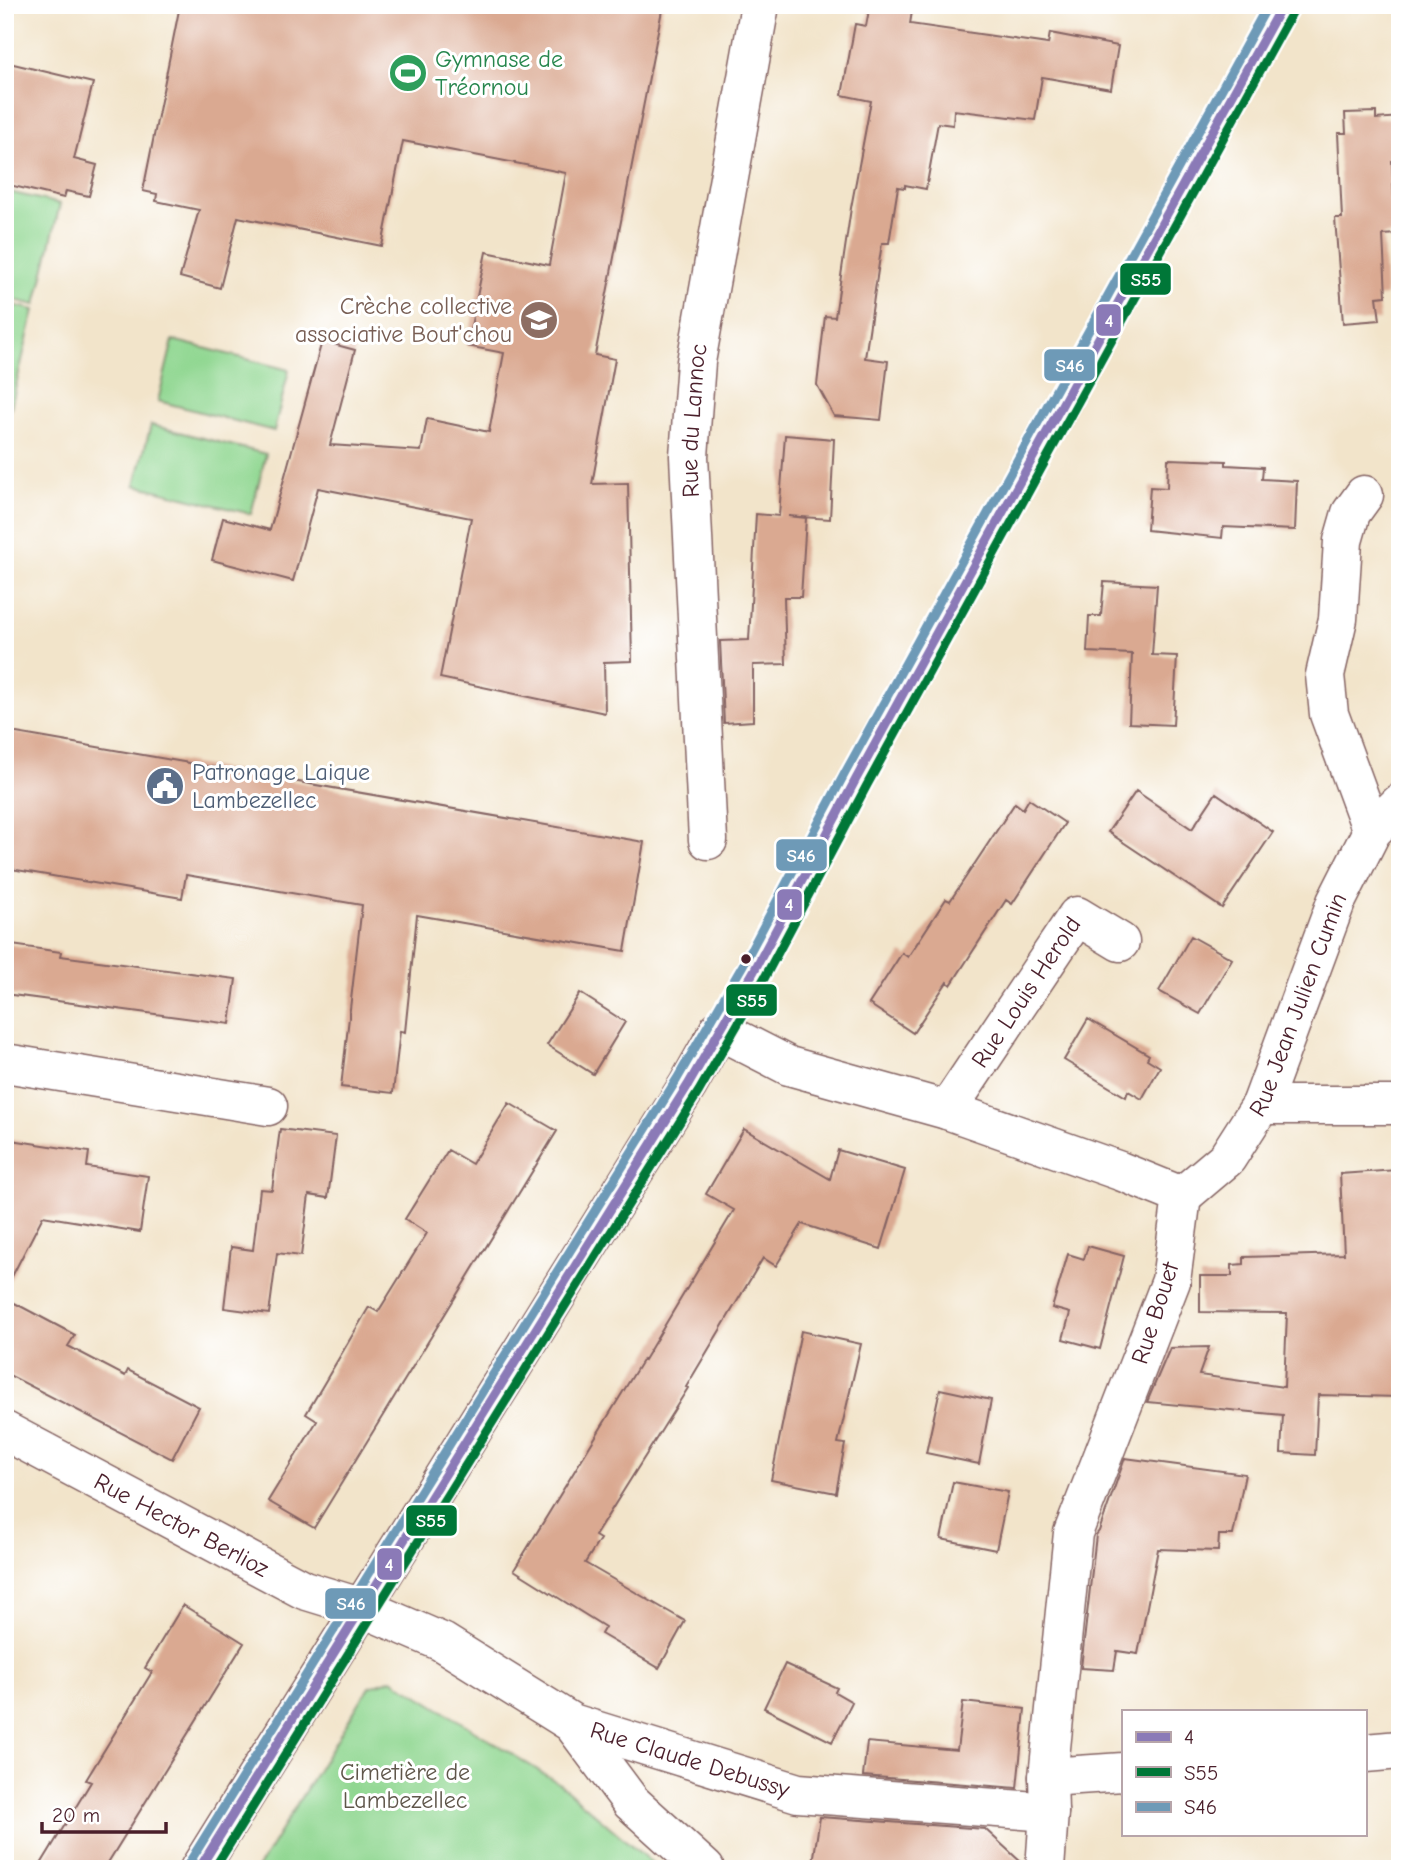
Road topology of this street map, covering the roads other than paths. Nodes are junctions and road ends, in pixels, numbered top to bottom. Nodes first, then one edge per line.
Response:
1 (760, 5) edge
2 (1364, 495) dead end
3 (1400, 803) edge
4 (1372, 831) junction
5 (708, 840) dead end
6 (1120, 942) dead end
7 (5, 1063) edge
8 (1261, 1105) junction
9 (1400, 1105) edge
10 (268, 1106) dead end
11 (947, 1110) junction
12 (1182, 1196) junction
13 (5, 1431) edge
14 (363, 1608) junction
15 (572, 1723) junction
16 (1400, 1750) edge
17 (1366, 1753) edge
18 (1122, 1772) edge
19 (1048, 1795) junction
20 (200, 1869) edge
21 (705, 1869) edge
22 (1045, 1869) edge

1 - 5 street, Rue du Lannoc
2 - 4 street
3 - 4 street, Rue Jean Julien Cumin
4 - 8 street, Rue Jean Julien Cumin
6 - 11 street, Rue Louis Herold
7 - 10 street
8 - 9 street
8 - 12 street, Rue Jean Julien Cumin
11 - 12 street
11 - 14 street
12 - 19 street, Rue Bouet
13 - 14 street, Rue Hector Berlioz
14 - 15 street, Rue Claude Debussy
14 - 20 street
15 - 19 street, Rue Claude Debussy
15 - 21 street
16 - 17 street
18 - 19 street, Rue Claude Debussy
19 - 22 street, Rue Bouet

